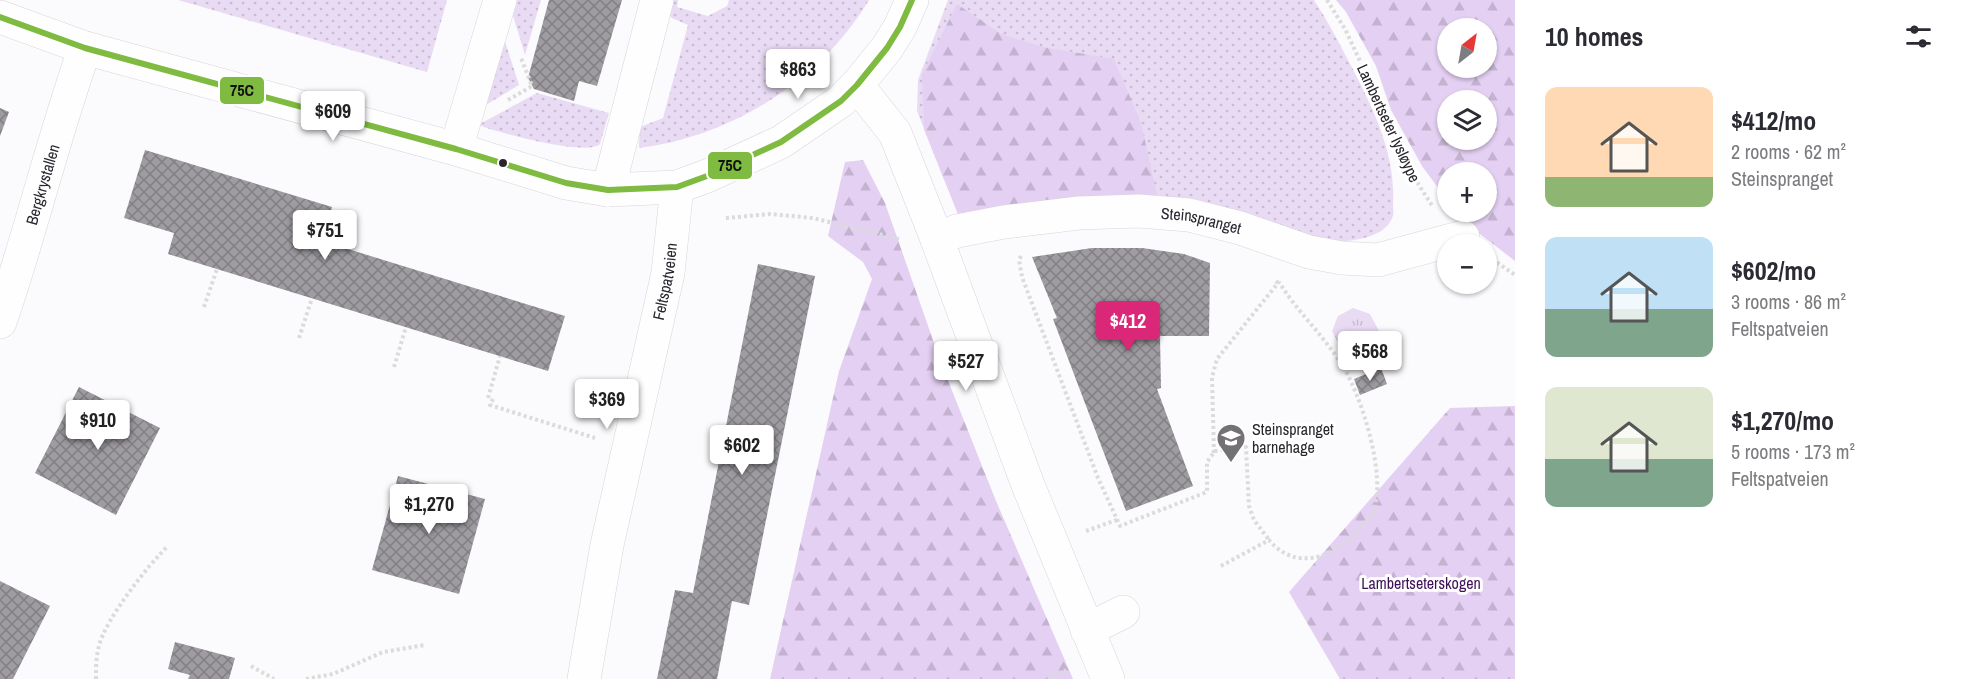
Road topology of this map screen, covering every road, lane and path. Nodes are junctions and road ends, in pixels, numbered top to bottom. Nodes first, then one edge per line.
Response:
1 (500, 0) edge
2 (657, 0) edge
3 (912, 0) edge
4 (1327, 0) edge
5 (18, 14) edge
6 (85, 48) junction
7 (857, 85) junction
8 (532, 86) dead end
9 (518, 94) dead end
10 (456, 149) junction
11 (677, 187) junction
12 (608, 190) junction
13 (726, 218) dead end
14 (1462, 234) edge
15 (937, 239) junction
16 (902, 240) dead end
17 (1024, 248) dead end
18 (1437, 251) edge
19 (1318, 254) junction
20 (1497, 262) edge
21 (217, 269) dead end
22 (1515, 275) edge
23 (1270, 277) dead end
24 (1278, 282) junction
25 (312, 298) dead end
26 (204, 308) dead end
27 (0, 322) edge
28 (406, 327) dead end
29 (299, 338) dead end
30 (500, 356) dead end
31 (394, 367) dead end
32 (600, 440) dead end
33 (1214, 453) junction
34 (1117, 520) junction
35 (1085, 532) dead end
36 (1269, 540) junction
37 (168, 546) dead end
38 (1221, 566) dead end
39 (1123, 612) dead end
40 (1087, 630) junction
41 (425, 645) dead end
42 (250, 666) dead end
43 (1066, 670) dead end
44 (96, 679) edge
45 (274, 679) edge
46 (306, 679) edge
47 (584, 679) edge
48 (1048, 679) edge
49 (1108, 679) edge

1 - 10 street
2 - 12 street
3 - 7 street
4 - 14 path, Lambertseter lysløype
5 - 6 street
6 - 10 street
6 - 27 street, Bergkrystallen
7 - 11 street
7 - 15 street
8 - 9 path
10 - 12 street
11 - 12 street
11 - 47 street, Feltspatveien
13 - 16 path
15 - 19 street, Steinspranget
15 - 40 street
17 - 34 path
18 - 19 street, Steinspranget
19 - 24 path
20 - 22 path, Lambertseter lysløype
21 - 26 path
23 - 24 path
24 - 33 path
24 - 36 path
25 - 29 path
28 - 31 path
30 - 32 path
33 - 34 path
33 - 36 path
34 - 35 path
36 - 38 path
37 - 44 path
39 - 40 street
40 - 49 street
41 - 46 path
42 - 45 path
43 - 48 path

